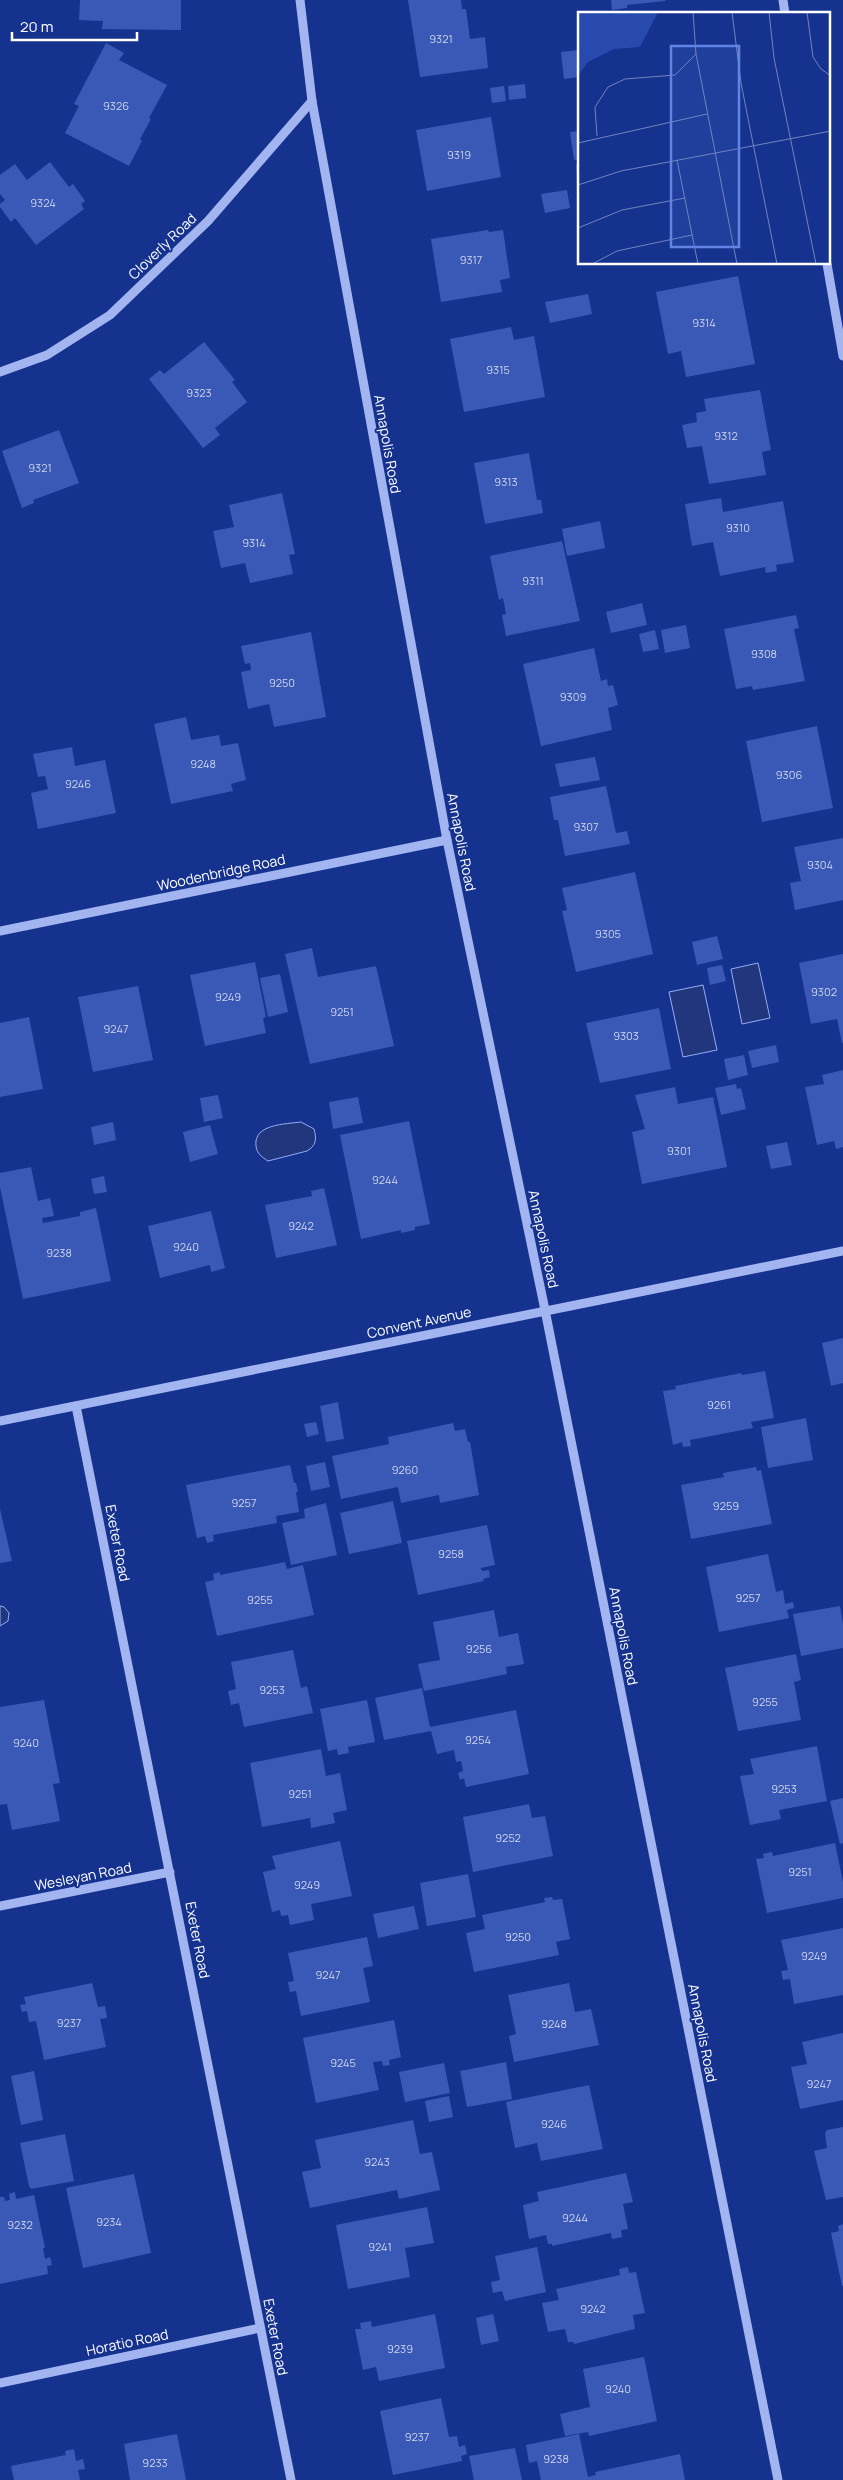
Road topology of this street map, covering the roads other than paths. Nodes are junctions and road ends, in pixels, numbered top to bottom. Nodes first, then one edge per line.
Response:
1 (300, 0) edge
2 (312, 101) junction
3 (827, 265) edge
4 (843, 356) edge
5 (0, 372) edge
6 (447, 840) junction
7 (0, 931) edge
8 (843, 1251) edge
9 (545, 1310) junction
10 (76, 1406) junction
11 (0, 1421) edge
12 (170, 1872) junction
13 (0, 1906) edge
14 (260, 2328) junction
15 (0, 2383) edge
16 (291, 2480) edge
17 (778, 2480) edge

1 - 2 street, Annapolis Road
2 - 5 street, Cloverly Road
2 - 6 street, Annapolis Road
3 - 4 street
6 - 7 street, Woodenbridge Road
6 - 9 street, Annapolis Road
8 - 9 street, Convent Avenue
9 - 10 street, Convent Avenue
9 - 17 street, Annapolis Road
10 - 11 street, Convent Avenue
10 - 12 street, Exeter Road
12 - 13 street, Wesleyan Road
12 - 14 street, Exeter Road
14 - 15 street, Horatio Road
14 - 16 street, Exeter Road

